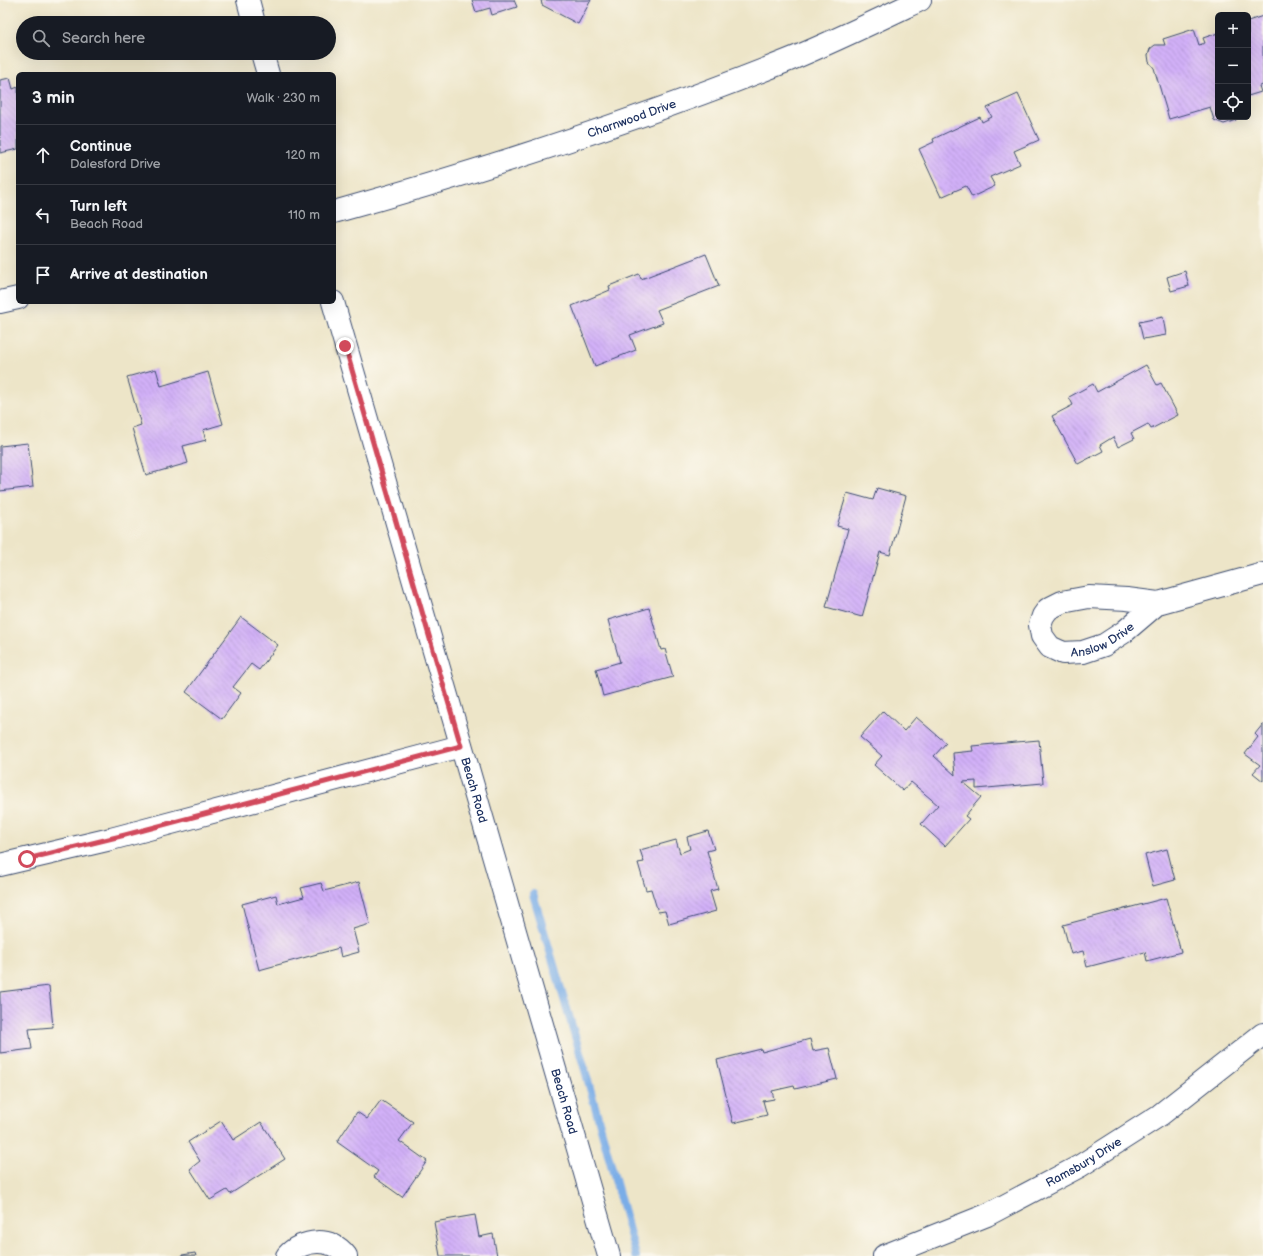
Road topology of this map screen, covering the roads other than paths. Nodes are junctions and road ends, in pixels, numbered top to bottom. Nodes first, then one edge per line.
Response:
1 (248, 0) edge
2 (920, 0) edge
3 (252, 16) edge
4 (264, 60) edge
5 (267, 72) edge
6 (336, 211) edge
7 (16, 298) edge
8 (0, 302) edge
9 (333, 304) edge
10 (1263, 574) edge
11 (1158, 604) junction
12 (461, 746) junction
13 (0, 866) edge
14 (1263, 1034) edge
15 (287, 1256) edge
16 (346, 1256) edge
17 (608, 1256) edge
18 (884, 1256) edge

1 - 3 street
2 - 6 street, Charnwood Drive
4 - 5 street
7 - 8 street
9 - 12 street, Beach Road
10 - 11 street, Anslow Drive
11 - 11 street, Anslow Drive
12 - 13 street
12 - 17 street, Beach Road
14 - 18 street, Ramsbury Drive
15 - 16 street

